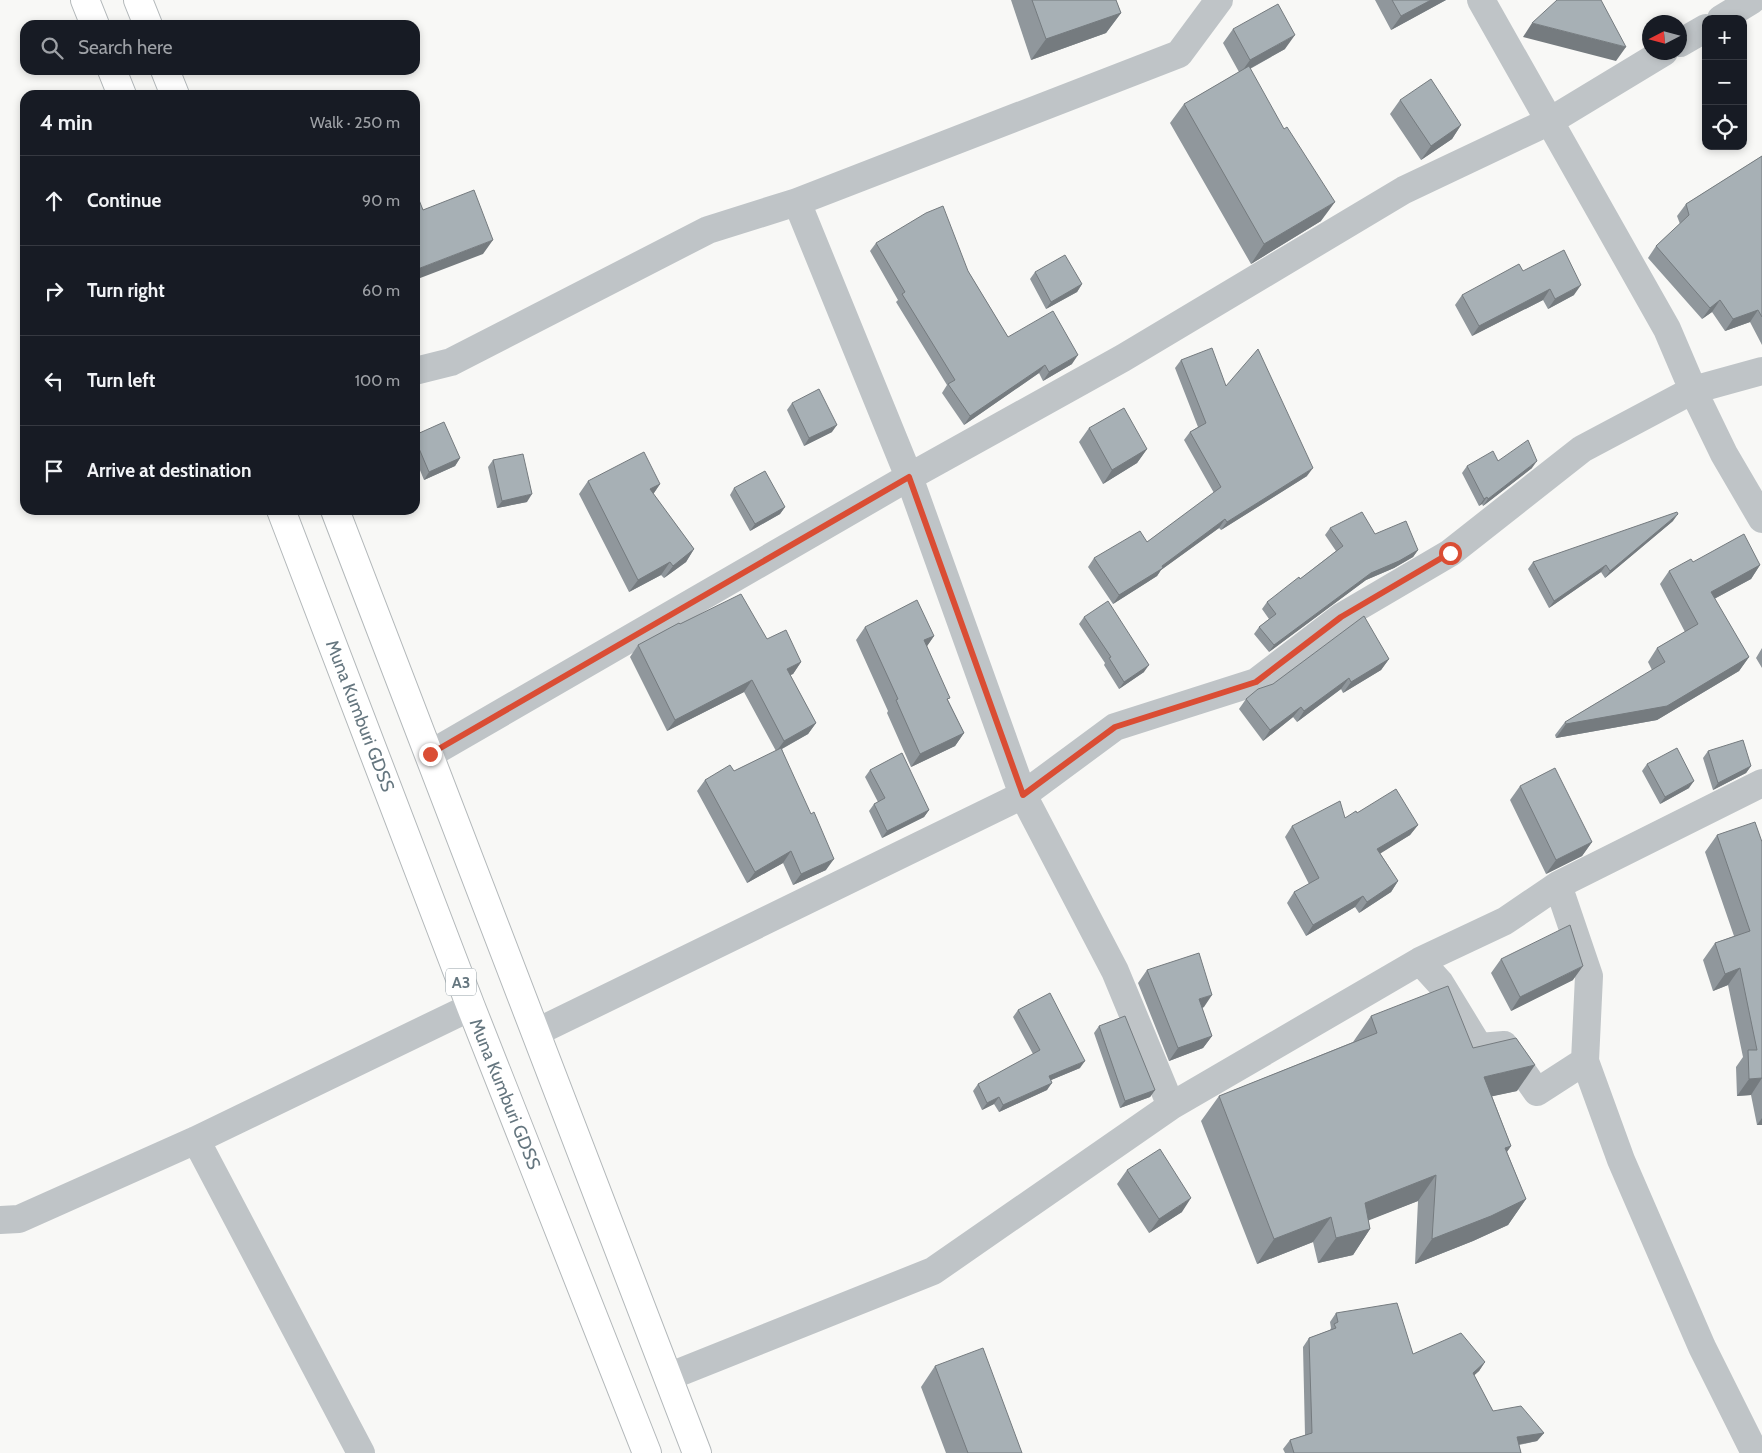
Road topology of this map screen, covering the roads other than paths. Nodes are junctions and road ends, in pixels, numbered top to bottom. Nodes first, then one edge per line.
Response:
1 (85, 0) edge
2 (138, 0) edge
3 (1219, 0) edge
4 (1481, 0) edge
5 (1752, 0) edge
6 (1728, 15) edge
7 (93, 20) edge
8 (146, 20) edge
9 (1702, 30) edge
10 (1687, 39) edge
11 (1651, 60) edge
12 (114, 75) edge
13 (167, 75) edge
14 (120, 90) edge
15 (173, 90) edge
16 (1550, 121) junction
17 (797, 202) junction
18 (420, 369) edge
19 (1762, 371) edge
20 (1693, 390) junction
21 (909, 477) junction
22 (283, 515) edge
23 (337, 515) edge
24 (1762, 519) edge
25 (430, 754) junction
26 (1762, 782) edge
27 (1023, 795) junction
28 (1558, 885) junction
29 (1420, 961) junction
30 (471, 1007) junction
31 (537, 1032) junction
32 (1585, 1062) junction
33 (1171, 1106) junction
34 (196, 1140) junction
35 (6, 1222) edge
36 (668, 1377) junction
37 (361, 1453) edge
38 (647, 1453) edge
39 (697, 1453) edge
40 (1755, 1453) edge

1 - 7 highway
2 - 8 highway
3 - 17 street
4 - 16 street
5 - 6 street
9 - 10 street
11 - 16 street
12 - 14 highway
13 - 15 highway
16 - 20 street
16 - 21 street
17 - 18 street
17 - 21 street
19 - 20 street
20 - 24 street
20 - 27 street
21 - 25 street
21 - 27 street
22 - 30 highway, Muna Kumburi GDSS / A3
23 - 25 highway
25 - 31 highway
26 - 28 street
27 - 31 street
27 - 33 street
28 - 29 street
28 - 32 street
29 - 32 street
29 - 33 street
30 - 34 street
30 - 38 highway, Muna Kumburi GDSS / A3
31 - 36 highway
32 - 40 street
33 - 36 street
34 - 35 street
34 - 37 street
36 - 39 highway

